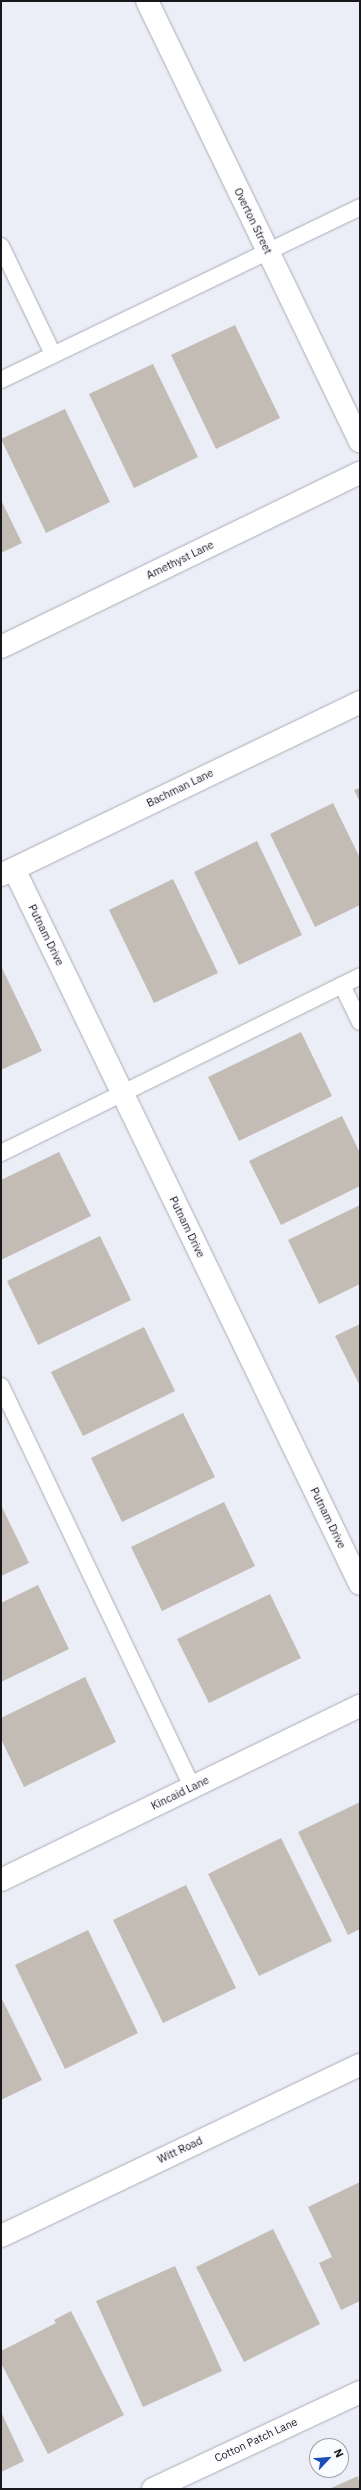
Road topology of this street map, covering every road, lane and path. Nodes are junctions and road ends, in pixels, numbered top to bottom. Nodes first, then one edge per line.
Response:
1 (147, 1) edge
2 (360, 207) edge
3 (1, 246) edge
4 (268, 252) junction
5 (54, 354) junction
6 (1, 380) edge
7 (360, 441) edge
8 (360, 473) edge
9 (1, 647) edge
10 (360, 702) edge
11 (8, 872) edge
12 (360, 976) edge
13 (342, 985) junction
14 (360, 1022) edge
15 (122, 1093) junction
16 (1, 1152) edge
17 (1, 1386) edge
18 (360, 1584) edge
19 (360, 1706) edge
20 (192, 1787) junction
21 (1, 1880) edge
22 (360, 2065) edge
23 (1, 2236) edge
24 (360, 2392) edge
25 (153, 2489) edge

1 - 4 street, Overton Street
2 - 4 lane
3 - 5 lane
4 - 5 lane
4 - 7 street, Overton Street
5 - 6 lane
8 - 9 street, Amethyst Lane
10 - 11 street, Bachman Lane
11 - 15 street, Putnam Drive
12 - 13 lane
13 - 14 lane
13 - 15 lane
15 - 16 lane
15 - 18 street, Putnam Drive
17 - 20 lane
19 - 20 street, Kincaid Lane
20 - 21 street, Kincaid Lane
22 - 23 street, Witt Road
24 - 25 street, Cotton Patch Lane

